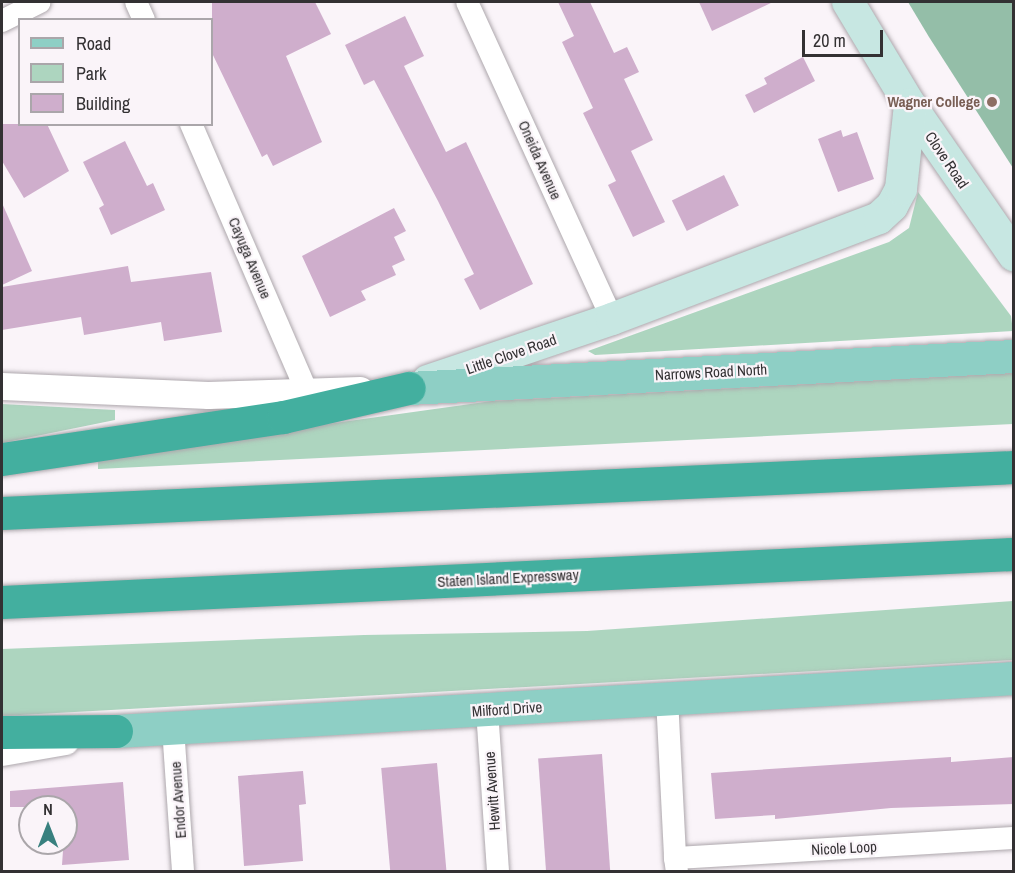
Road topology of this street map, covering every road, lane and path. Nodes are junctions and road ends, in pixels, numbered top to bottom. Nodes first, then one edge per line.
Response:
1 (40, 2) edge
2 (136, 2) edge
3 (467, 2) edge
4 (848, 2) edge
5 (143, 18) edge
6 (2, 21) edge
7 (910, 105) junction
8 (192, 126) edge
9 (985, 217) junction
10 (1014, 230) edge
11 (1014, 255) edge
12 (612, 319) junction
13 (1014, 356) edge
14 (2, 386) edge
15 (409, 388) junction
16 (307, 392) junction
17 (2, 459) edge
18 (1014, 467) edge
19 (2, 513) edge
20 (1014, 554) edge
21 (2, 602) edge
22 (1014, 678) edge
23 (667, 698) junction
24 (487, 710) junction
25 (173, 728) junction
26 (116, 731) junction
27 (2, 732) edge
28 (2, 752) edge
29 (1014, 838) edge
30 (676, 865) edge
31 (183, 872) edge
32 (498, 872) edge

1 - 6 street
2 - 5 street
3 - 12 street, Oneida Avenue
4 - 7 main road, Clove Road
7 - 9 main road, Clove Road
7 - 12 main road, Little Clove Road
8 - 16 street, Cayuga Avenue
9 - 10 main road
9 - 11 main road, Clove Road
12 - 15 main road, Little Clove Road
13 - 15 main road, Narrows Road North
14 - 16 street, Little Clove Road
15 - 16 street, Little Clove Road
15 - 17 highway
18 - 19 highway
20 - 21 highway, Staten Island Expressway
22 - 23 main road, Milford Drive
23 - 24 main road, Milford Drive
23 - 30 street, Nicole Loop
24 - 25 main road, Milford Drive
24 - 32 street, Hewitt Avenue
25 - 26 main road, Milford Drive
25 - 31 street, Endor Avenue
26 - 27 highway
26 - 28 street, Milford Drive
29 - 30 street, Nicole Loop

